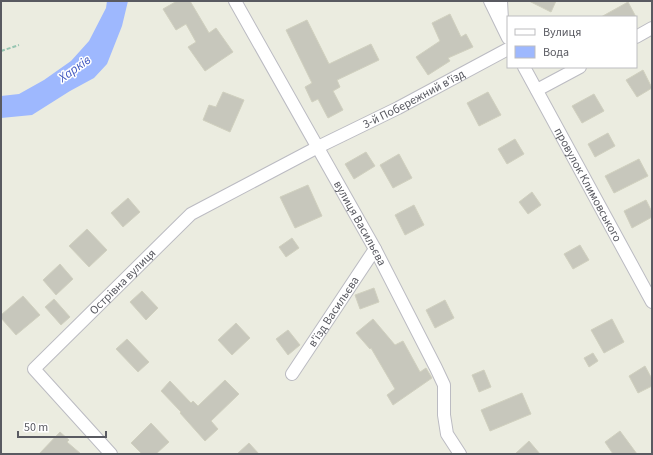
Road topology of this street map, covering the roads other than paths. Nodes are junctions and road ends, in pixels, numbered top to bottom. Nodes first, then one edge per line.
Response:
1 (235, 1) edge
2 (490, 1) edge
3 (501, 1) edge
4 (502, 25) junction
5 (652, 28) edge
6 (507, 36) edge
7 (637, 36) edge
8 (507, 50) edge
9 (525, 68) edge
10 (578, 68) edge
11 (537, 90) junction
12 (318, 147) junction
13 (375, 249) junction
14 (647, 282) edge
15 (652, 302) edge
16 (292, 374) dead end
17 (111, 454) edge
18 (460, 454) edge

1 - 12 street, вулиця Васильєва
2 - 4 street
3 - 4 street
4 - 6 street
5 - 7 street
8 - 12 street, 3-й Побережний в'їзд
9 - 11 street, провулок Климовського
10 - 11 street
11 - 14 street, провулок Климовського
12 - 13 street, вулиця Васильєва
12 - 17 street, Острівна вулиця
13 - 16 street, в'їзд Васильєва
13 - 18 street, вулиця Васильєва
14 - 15 street, провулок Климовського

